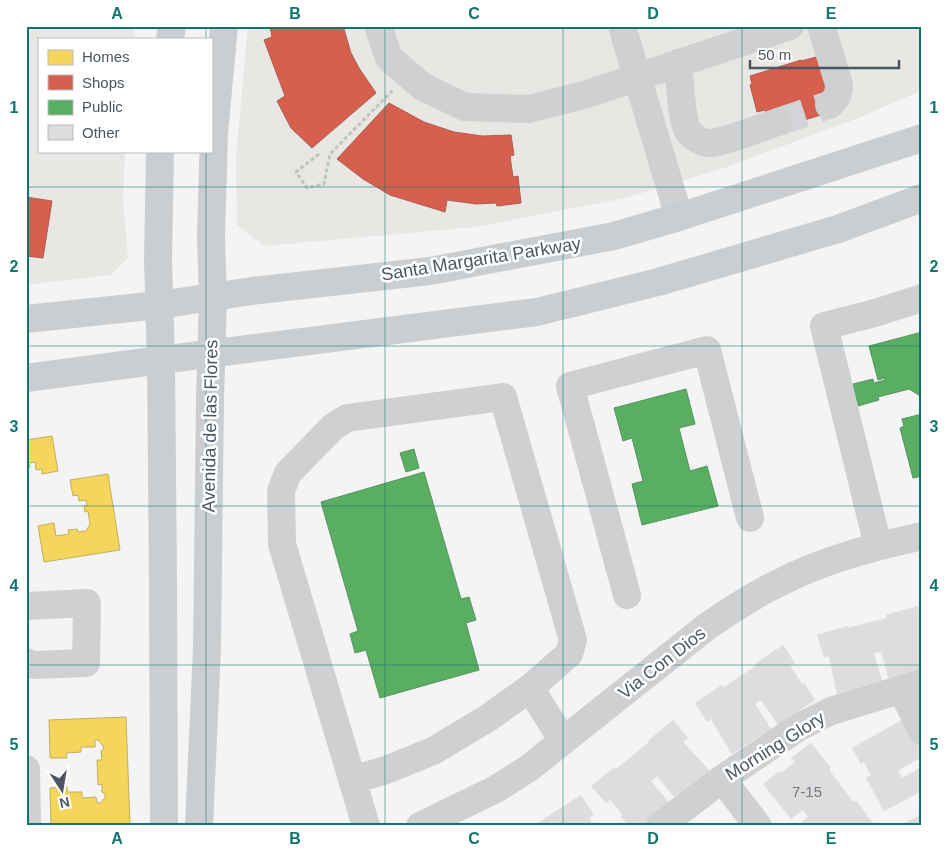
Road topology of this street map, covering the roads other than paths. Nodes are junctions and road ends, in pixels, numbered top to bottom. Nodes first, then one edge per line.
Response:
1 (224, 26) edge
2 (378, 26) edge
3 (622, 26) edge
4 (790, 26) edge
5 (821, 26) edge
6 (678, 63) junction
7 (638, 77) junction
8 (829, 105) dead end
9 (778, 122) tunnel mouth
10 (922, 138) edge
11 (160, 152) edge
12 (922, 198) edge
13 (679, 217) junction
14 (213, 297) junction
15 (922, 298) edge
16 (159, 305) junction
17 (26, 319) edge
18 (211, 354) junction
19 (161, 360) junction
20 (26, 378) edge
21 (750, 518) dead end
22 (922, 536) edge
23 (878, 546) junction
24 (628, 596) dead end
25 (26, 606) edge
26 (26, 662) edge
27 (912, 686) edge
28 (530, 688) junction
29 (922, 732) edge
30 (563, 741) junction
31 (26, 771) edge
32 (722, 779) junction
33 (352, 780) junction
34 (463, 817) edge
35 (429, 824) edge
36 (27, 826) edge
37 (164, 826) edge
38 (200, 826) edge
39 (366, 826) edge
40 (660, 826) edge
41 (758, 826) edge

1 - 14 main road, Avenida de las Flores
2 - 7 street
3 - 7 street
4 - 6 street
5 - 8 street
6 - 7 street
6 - 9 street
7 - 13 street
10 - 13 main road, Santa Margarita Parkway
11 - 16 main road
12 - 18 main road
13 - 14 main road, Santa Margarita Parkway
14 - 16 main road, Santa Margarita Parkway
14 - 18 main road, Avenida de las Flores
15 - 23 street
16 - 17 main road, Santa Margarita Parkway
16 - 19 main road
18 - 19 main road
18 - 38 main road, Avenida de las Flores
19 - 20 main road
19 - 37 main road
21 - 24 street
22 - 23 street, Via Con Dios
23 - 30 street, Via Con Dios
25 - 26 street
27 - 29 street, Morning Glory
27 - 32 street, Morning Glory
28 - 30 street
28 - 33 street
28 - 33 street
30 - 34 street, Via Con Dios
31 - 36 street
32 - 40 street, Morning Glory
32 - 41 street
33 - 39 street
34 - 35 street, Via Con Dios

